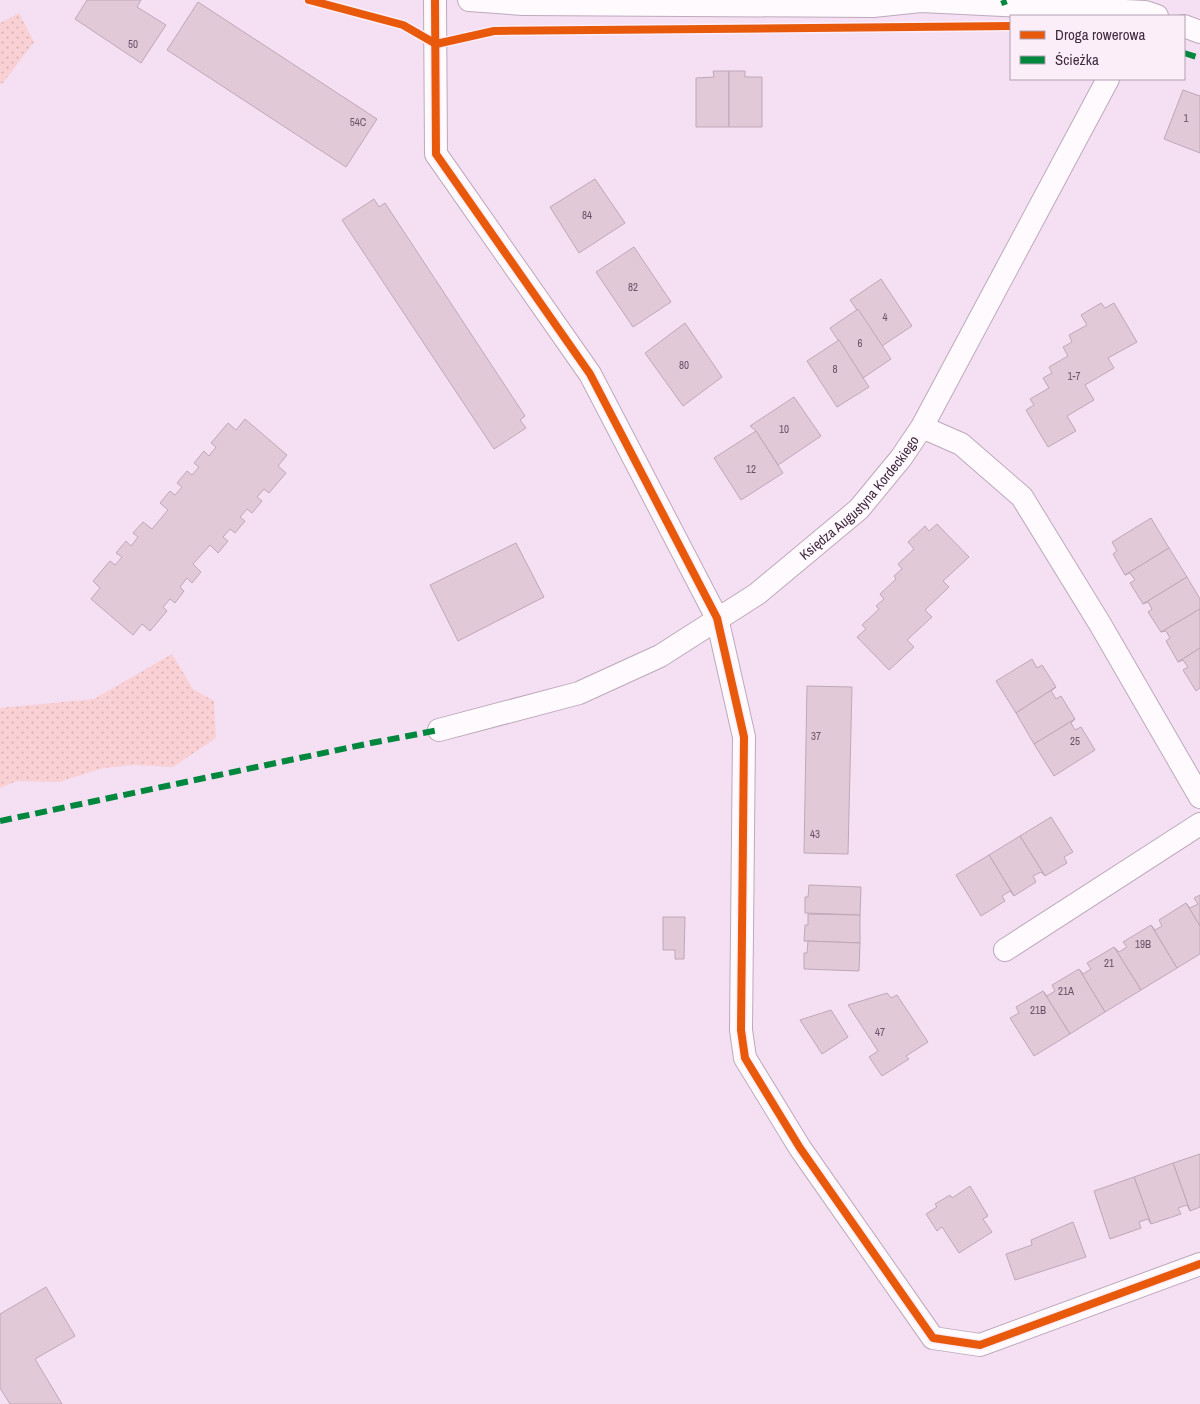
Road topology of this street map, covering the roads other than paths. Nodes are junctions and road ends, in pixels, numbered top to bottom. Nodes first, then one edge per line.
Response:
1 (435, 0) edge
2 (469, 0) edge
3 (872, 3) edge
4 (1149, 11) edge
5 (1185, 26) edge
6 (1200, 32) edge
7 (1107, 80) edge
8 (922, 427) junction
9 (717, 618) junction
10 (439, 730) dead end
11 (1200, 797) edge
12 (1200, 824) edge
13 (1005, 950) dead end
14 (1200, 1264) edge

1 - 9 street
2 - 3 street
3 - 4 street
5 - 6 street
7 - 8 street, Księdza Augustyna Kordeckiego
8 - 9 street, Księdza Augustyna Kordeckiego
8 - 11 street
9 - 10 street, Księdza Augustyna Kordeckiego
9 - 14 street
12 - 13 street

